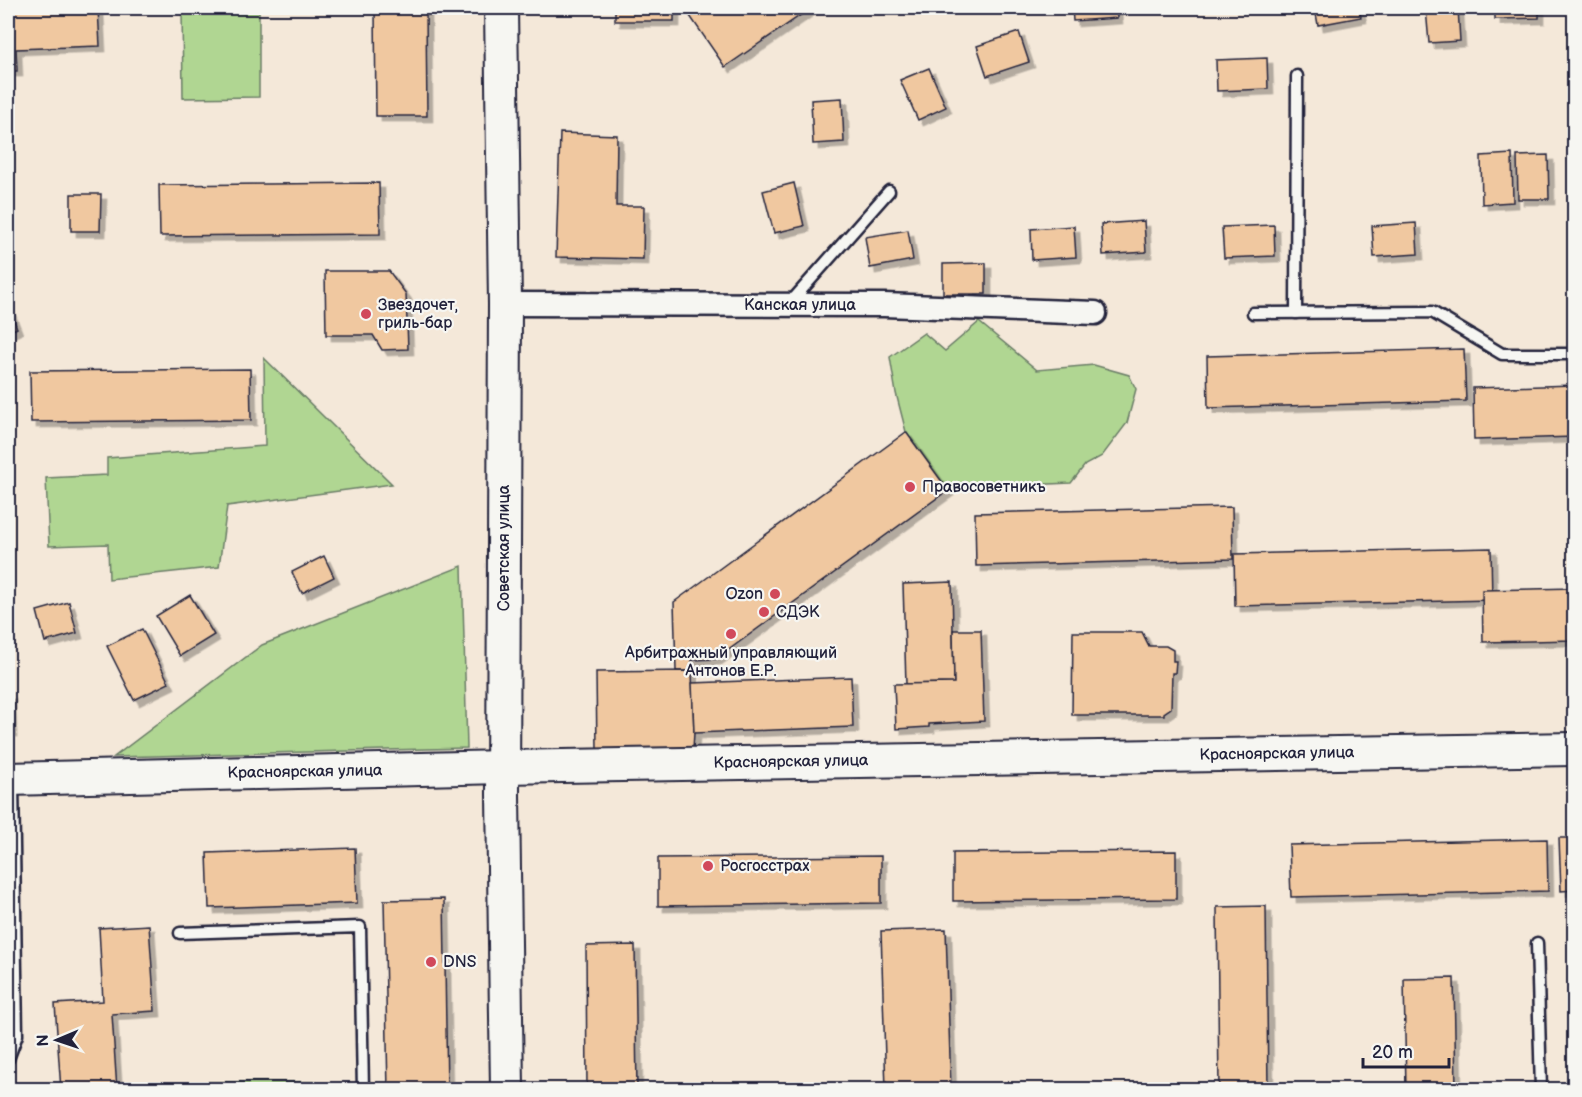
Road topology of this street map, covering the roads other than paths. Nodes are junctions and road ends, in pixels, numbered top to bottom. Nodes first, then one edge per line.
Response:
1 (501, 8) edge
2 (1297, 76) dead end
3 (889, 191) dead end
4 (505, 304) junction
5 (788, 305) junction
6 (1296, 312) junction
7 (1095, 313) dead end
8 (1253, 313) dead end
9 (1575, 354) edge
10 (1575, 749) edge
11 (503, 767) junction
12 (10, 779) edge
13 (180, 933) dead end
14 (1537, 943) dead end
15 (8, 1059) edge
16 (363, 1089) edge
17 (507, 1089) edge
18 (1541, 1089) edge

1 - 4 main road, Советская улица
2 - 6 lane
3 - 5 lane
4 - 5 street, Канская улица
4 - 11 main road, Советская улица
5 - 7 street, Канская улица
6 - 8 lane
6 - 9 lane
10 - 11 main road, Красноярская улица
11 - 12 main road, Красноярская улица
11 - 17 main road, Советская улица
12 - 15 lane
13 - 16 lane
14 - 18 lane

